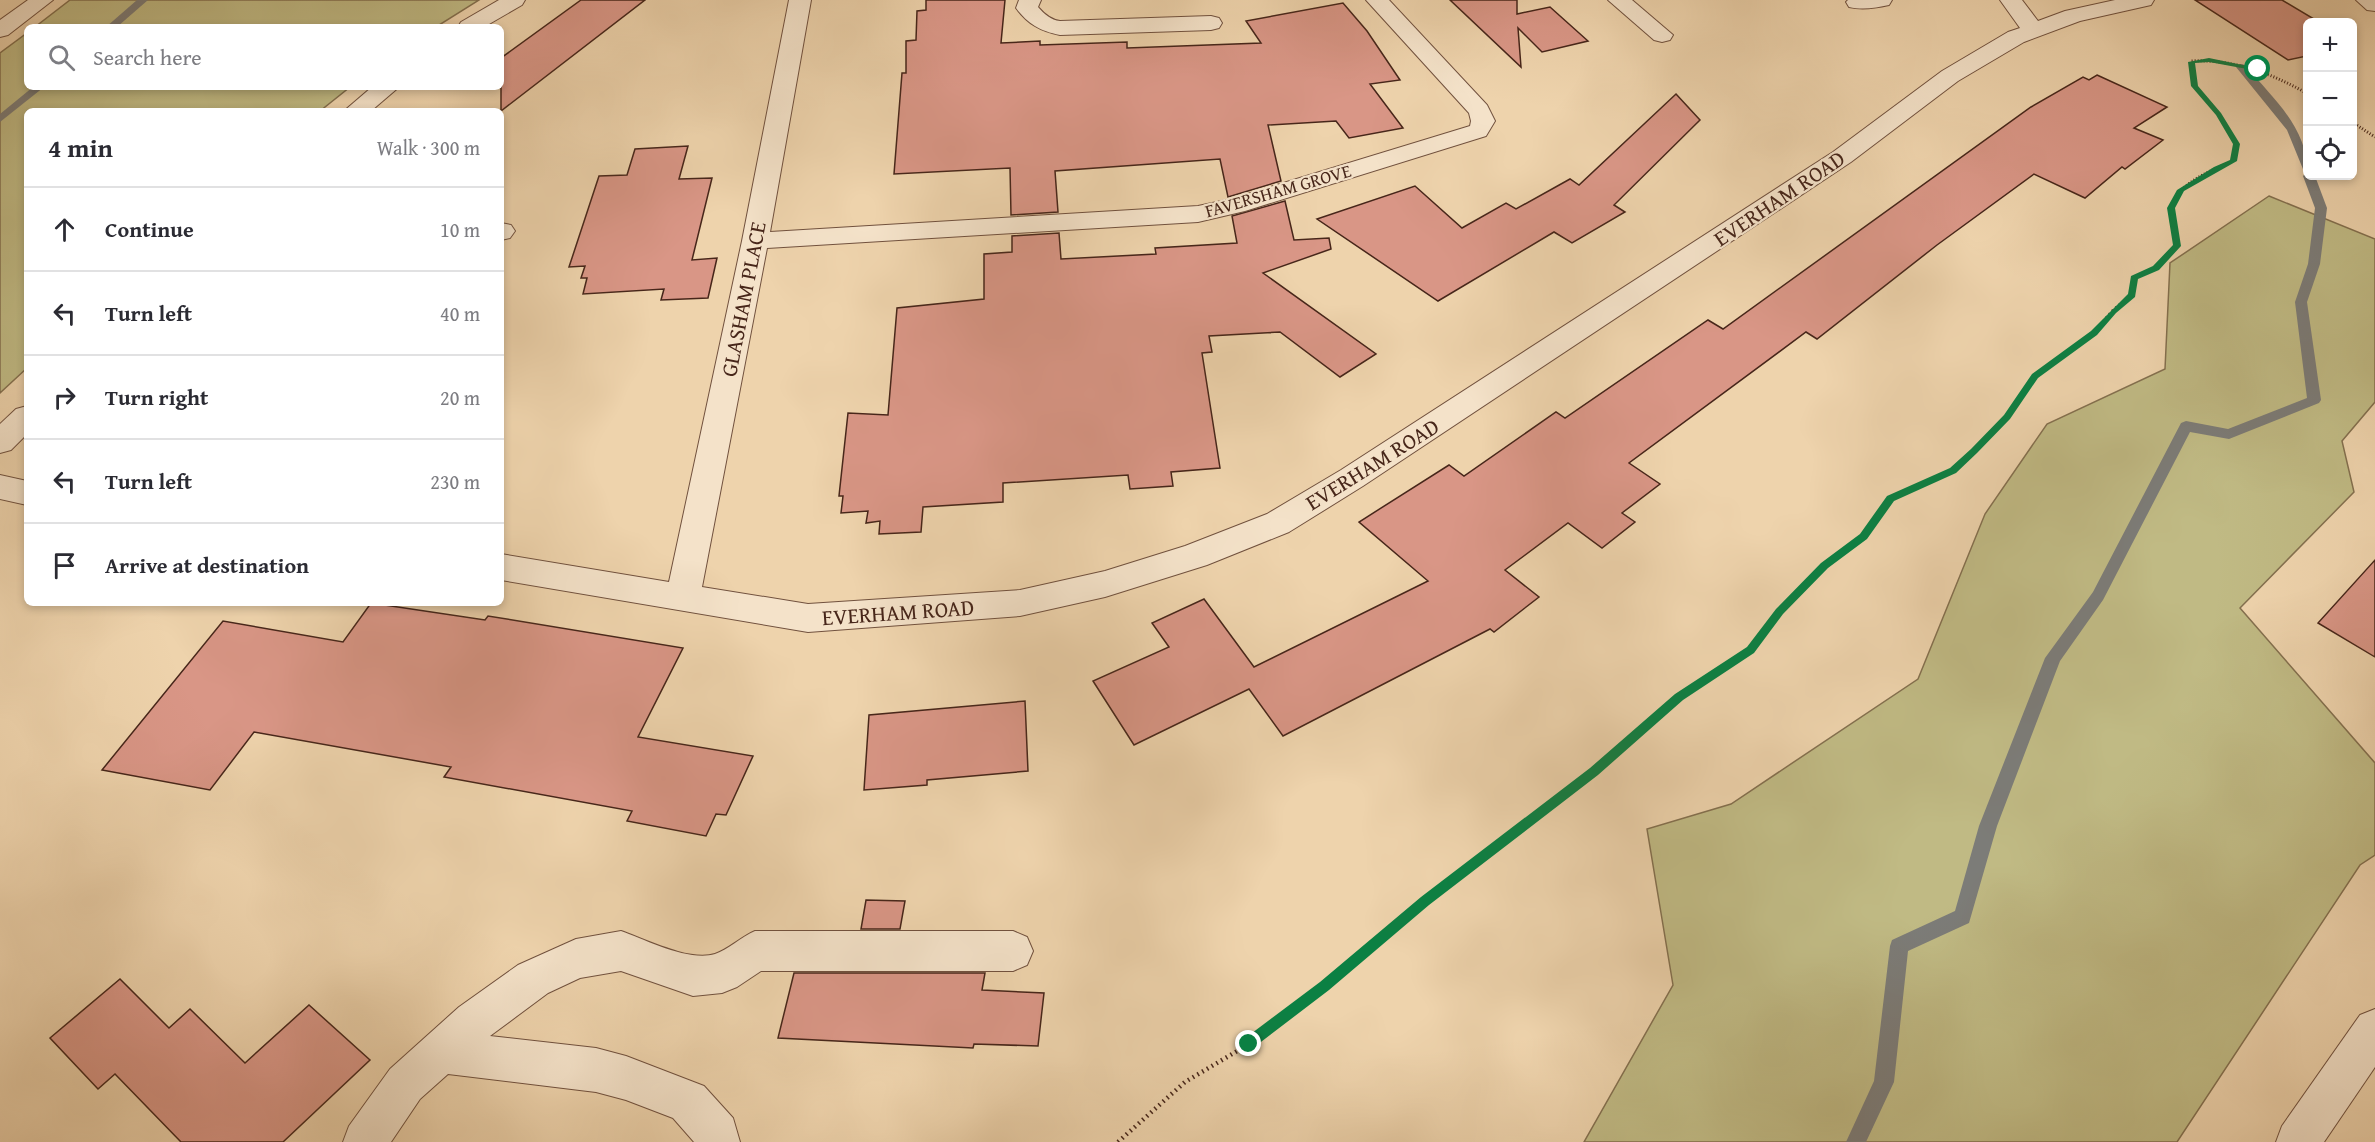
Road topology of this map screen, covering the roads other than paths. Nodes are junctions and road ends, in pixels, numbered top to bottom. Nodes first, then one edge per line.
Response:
1 (42, 0) edge
2 (514, 0) edge
3 (800, 0) edge
4 (1030, 0) edge
5 (1377, 0) edge
6 (1619, 0) edge
7 (1881, 0) edge
8 (2011, 0) edge
9 (2143, 0) edge
10 (2367, 0) edge
11 (1857, 2) dead end
12 (2375, 5) edge
13 (1211, 22) dead end
14 (474, 24) edge
15 (0, 30) edge
16 (2033, 30) junction
17 (1662, 35) dead end
18 (383, 90) edge
19 (360, 108) edge
20 (755, 241) junction
21 (24, 419) edge
22 (0, 442) edge
23 (0, 487) edge
24 (24, 492) edge
25 (504, 567) edge
26 (683, 597) junction
27 (1013, 951) dead end
28 (2375, 1030) edge
29 (439, 1052) junction
30 (365, 1142) edge
31 (718, 1142) edge
32 (2298, 1142) edge

1 - 15 street
2 - 14 street
3 - 20 street, GLASHAM PLACE
4 - 13 street
5 - 20 street, FAVERSHAM GROVE
6 - 17 street
7 - 11 street
8 - 16 street
9 - 16 street, EVERHAM ROAD
10 - 12 street
16 - 26 street, EVERHAM ROAD
18 - 19 street
20 - 26 street, GLASHAM PLACE
21 - 22 street
23 - 24 street
25 - 26 street, EVERHAM ROAD
27 - 29 street
28 - 32 street
29 - 30 street
29 - 31 street

